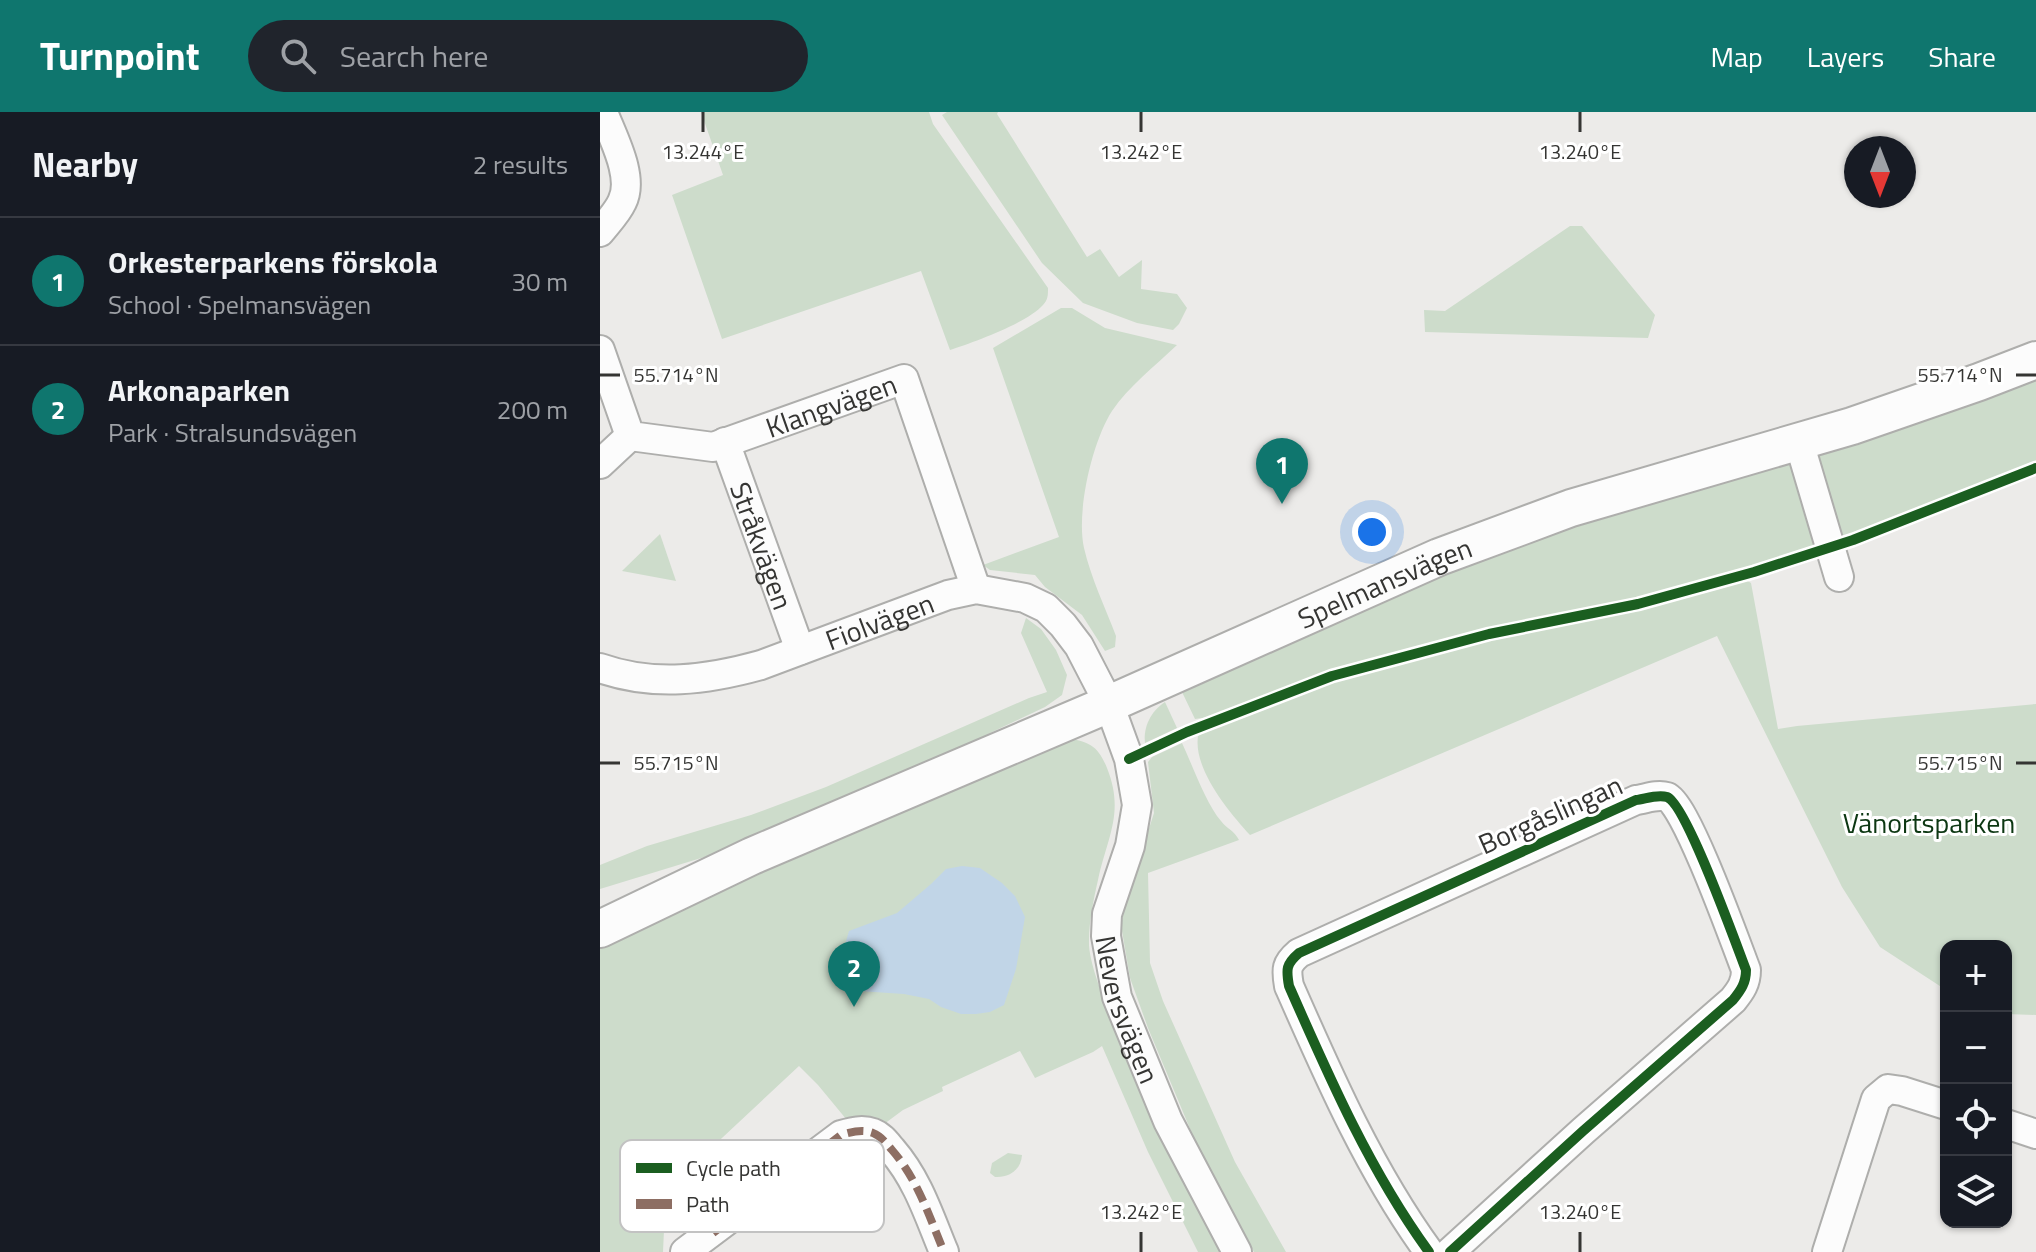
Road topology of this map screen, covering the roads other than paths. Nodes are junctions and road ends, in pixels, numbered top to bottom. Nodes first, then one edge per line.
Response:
1 (603, 112) edge
2 (600, 232) edge
3 (600, 350) edge
4 (2036, 360) edge
5 (630, 436) junction
6 (725, 442) junction
7 (1799, 442) junction
8 (600, 464) edge
9 (1839, 577) dead end
10 (976, 589) junction
11 (800, 650) junction
12 (600, 668) edge
13 (1109, 704) junction
14 (752, 856) junction
15 (600, 903) edge
16 (600, 929) edge
17 (1940, 1103) edge
18 (2012, 1126) edge
19 (2036, 1134) edge
20 (834, 1140) edge
21 (884, 1140) edge
22 (884, 1140) edge
23 (712, 1232) edge
24 (685, 1252) edge
25 (944, 1252) edge
26 (1237, 1252) edge
27 (1429, 1252) edge
28 (1450, 1252) edge
29 (1827, 1252) edge

1 - 2 street
3 - 5 street
4 - 7 main road, Spelmansvägen
5 - 6 street, Klangvägen
5 - 8 street
6 - 10 street, Klangvägen
6 - 11 street, Stråkvägen
7 - 9 street
7 - 13 main road, Spelmansvägen
10 - 11 street, Fiolvägen
10 - 13 street, Fiolvägen
11 - 12 street, Fiolvägen
13 - 14 main road, Spelmansvägen
13 - 26 street, Neversvägen
14 - 15 main road, Spelmansvägen
14 - 16 main road, Spelmansvägen
17 - 29 street
18 - 19 street
20 - 22 street
21 - 25 street
23 - 24 street
27 - 28 street, Borgåslingan

